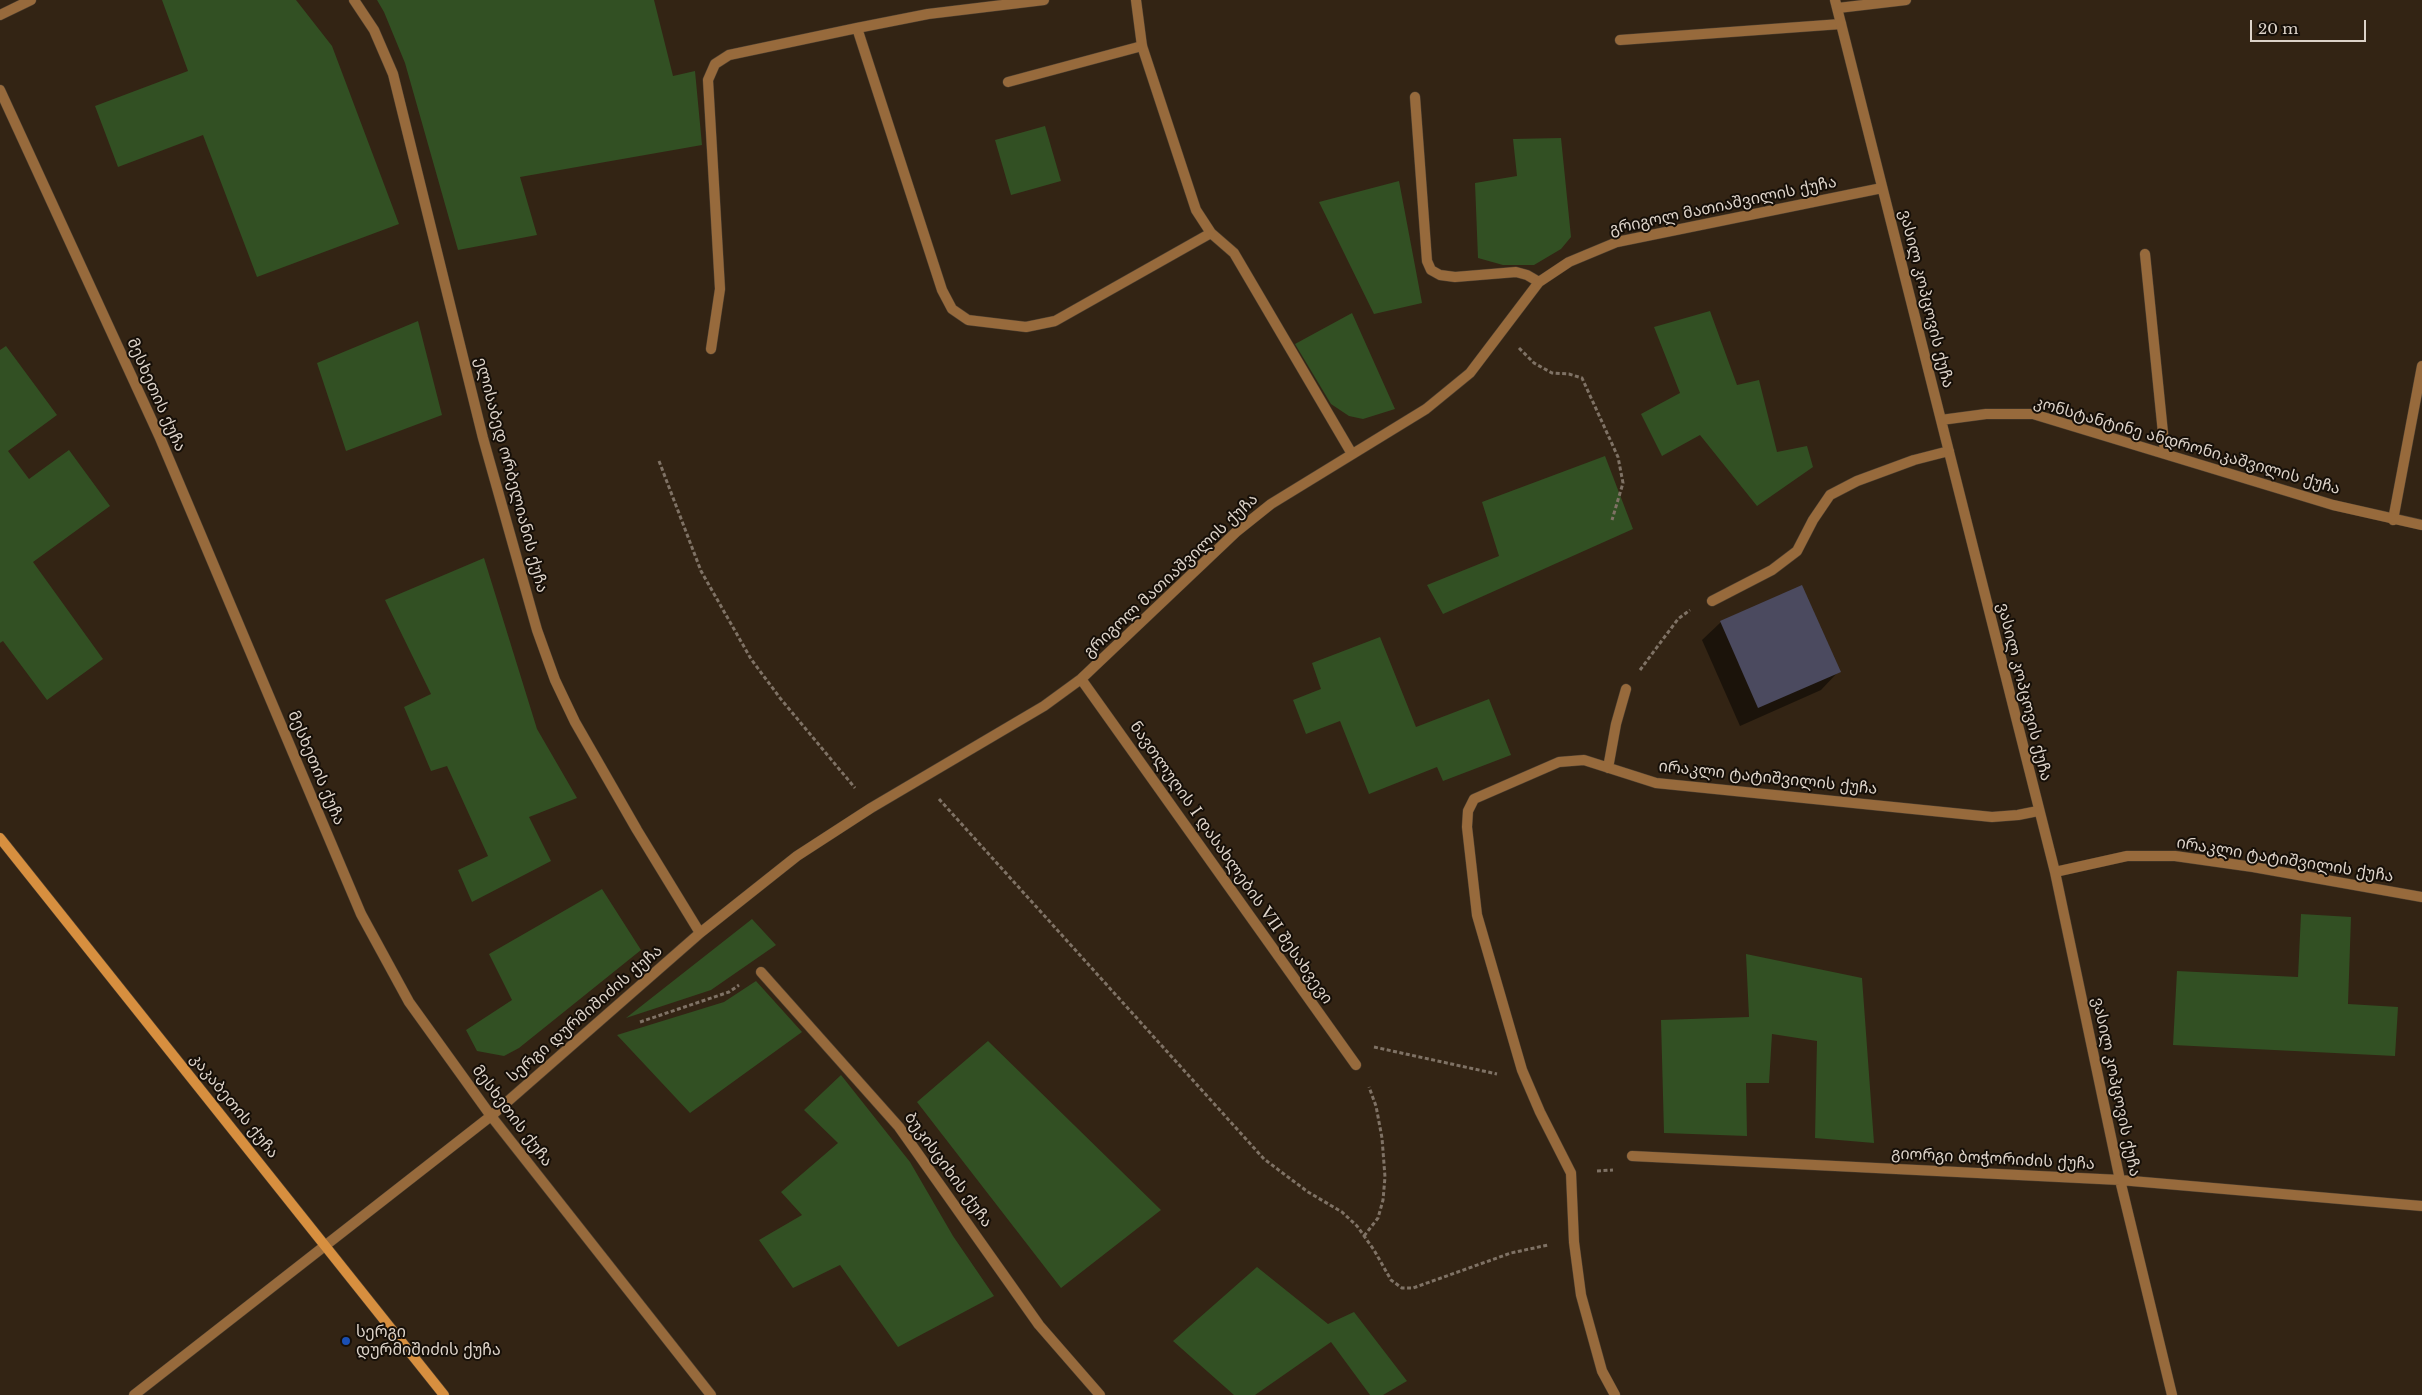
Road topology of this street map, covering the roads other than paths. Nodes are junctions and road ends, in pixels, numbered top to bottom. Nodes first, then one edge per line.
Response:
1 (31, 0) edge
2 (354, 0) edge
3 (1044, 0) edge
4 (1136, 0) edge
5 (1906, 0) edge
6 (1836, 4) edge
7 (0, 15) edge
8 (1841, 24) junction
9 (857, 28) junction
10 (1620, 40) dead end
11 (1142, 46) junction
12 (1008, 82) dead end
13 (0, 90) edge
14 (1415, 97) dead end
15 (1882, 188) junction
16 (1211, 233) junction
17 (2145, 254) dead end
18 (1539, 282) junction
19 (711, 349) dead end
20 (2422, 366) edge
21 (1941, 420) junction
22 (1949, 451) junction
23 (2164, 453) junction
24 (1352, 454) junction
25 (2393, 520) junction
26 (2422, 525) edge
27 (1712, 601) road end
28 (1081, 679) junction
29 (1626, 689) road end
30 (1608, 768) junction
31 (2038, 811) junction
32 (0, 838) edge
33 (2055, 872) junction
34 (2422, 897) edge
35 (700, 933) junction
36 (761, 972) dead end
37 (1356, 1065) road end
38 (491, 1116) junction
39 (1632, 1156) road end
40 (2120, 1180) junction
41 (2422, 1206) edge
42 (326, 1245) junction
43 (134, 1395) edge
44 (444, 1395) edge
45 (711, 1395) edge
46 (1100, 1395) edge
47 (1615, 1395) edge
48 (2172, 1395) edge

1 - 7 street
2 - 35 street, ელისაბედ ორბელიანის ქუჩა
3 - 9 street
4 - 11 street
5 - 6 street
6 - 8 street, ვასილ კოპცოვის ქუჩა
8 - 10 street
8 - 15 street, ვასილ კოპცოვის ქუჩა
9 - 16 street
9 - 19 street
11 - 12 street
11 - 16 street
13 - 38 street, მესხეთის ქუჩა
14 - 18 street
15 - 18 street, გრიგოლ მათიაშვილის ქუჩა
15 - 21 street, ვასილ კოპცოვის ქუჩა
16 - 24 street
17 - 23 street
18 - 24 street, გრიგოლ მათიაშვილის ქუჩა
20 - 25 street
21 - 22 street, ვასილ კოპცოვის ქუჩა
21 - 23 street, კონსტანტინე ანდრონიკაშვილის ქუჩა
22 - 27 street
22 - 31 street, ვასილ კოპცოვის ქუჩა
23 - 25 street, კონსტანტინე ანდრონიკაშვილის ქუჩა
24 - 28 street, გრიგოლ მათიაშვილის ქუჩა
25 - 26 street, კონსტანტინე ანდრონიკაშვილის ქუჩა
28 - 35 street, გრიგოლ მათიაშვილის ქუჩა
28 - 37 street, ნავთლუღის I დასახლების VII შესახვევი
29 - 30 street
30 - 31 street, ირაკლი ტატიშვილის ქუჩა
30 - 47 street, ირაკლი ტატიშვილის ქუჩა
31 - 33 street, ვასილ კოპცოვის ქუჩა
32 - 42 street, კაკაბეთის ქუჩა
33 - 34 street, ირაკლი ტატიშვილის ქუჩა
33 - 40 street, ვასილ კოპცოვის ქუჩა
35 - 38 street, სერგი დურმიშიძის ქუჩა
36 - 46 street, ბუკისციხის ქუჩა
38 - 42 street, სერგი დურმიშიძის ქუჩა
38 - 45 street, მესხეთის ქუჩა
39 - 40 street, გიორგი ბოჭორიძის ქუჩა
40 - 41 street, გიორგი ბოჭორიძის ქუჩა
40 - 48 street, ვასილ კოპცოვის ქუჩა
42 - 43 street, სერგი დურმიშიძის ქუჩა
42 - 44 street, კაკაბეთის ქუჩა

